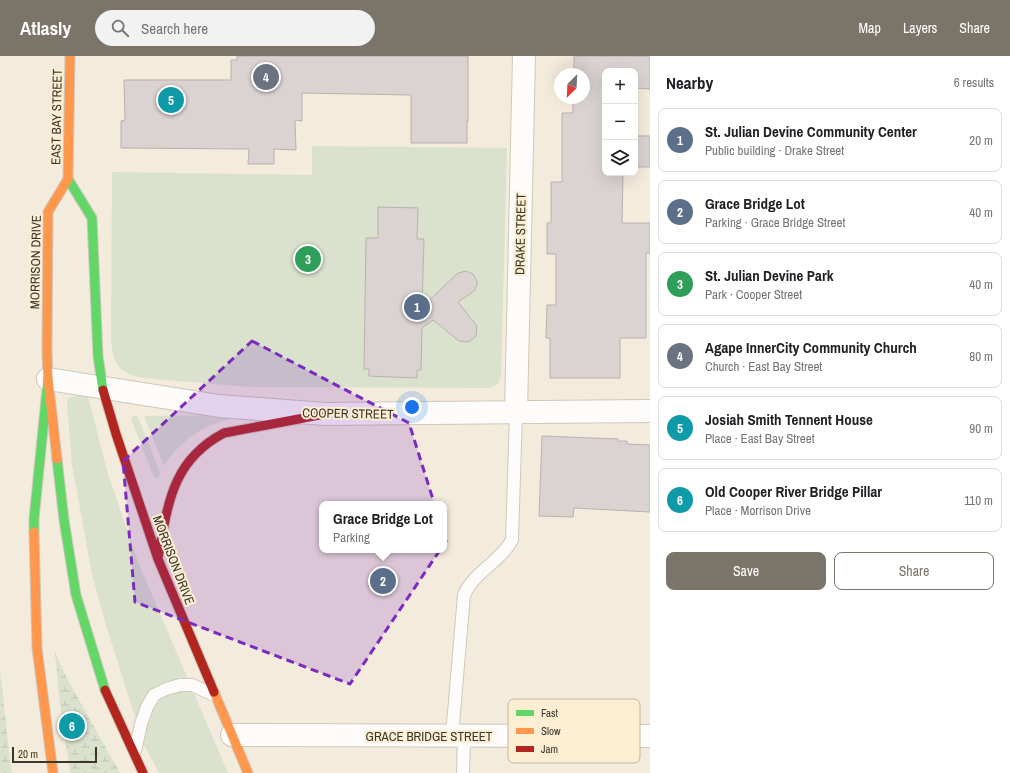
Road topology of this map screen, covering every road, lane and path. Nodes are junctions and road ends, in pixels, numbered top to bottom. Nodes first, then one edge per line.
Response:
1 (70, 56) edge
2 (524, 56) edge
3 (68, 179) junction
4 (48, 378) junction
5 (103, 388) junction
6 (650, 411) edge
7 (516, 412) junction
8 (325, 414) junction
9 (158, 559) junction
10 (214, 695) junction
11 (232, 735) junction
12 (458, 736) junction
13 (508, 736) edge
14 (134, 754) junction
15 (53, 773) edge
16 (143, 773) edge
17 (248, 773) edge
18 (463, 773) edge

1 - 3 main road, EAST BAY STREET
2 - 7 street, DRAKE STREET
3 - 4 main road, MORRISON DRIVE
3 - 5 main road, MORRISON DRIVE
4 - 5 street, COOPER STREET
4 - 14 main road, MORRISON DRIVE
4 - 15 main road
5 - 8 street, COOPER STREET
5 - 9 main road, MORRISON DRIVE
6 - 7 street, COOPER STREET
7 - 8 street, COOPER STREET
7 - 12 lane
8 - 9 main road
9 - 10 main road, MORRISON DRIVE
10 - 11 main road, MORRISON DRIVE
10 - 14 lane
11 - 12 street, GRACE BRIDGE STREET
11 - 17 main road, MORRISON DRIVE
12 - 13 street, GRACE BRIDGE STREET
12 - 18 lane
14 - 16 main road, MORRISON DRIVE

